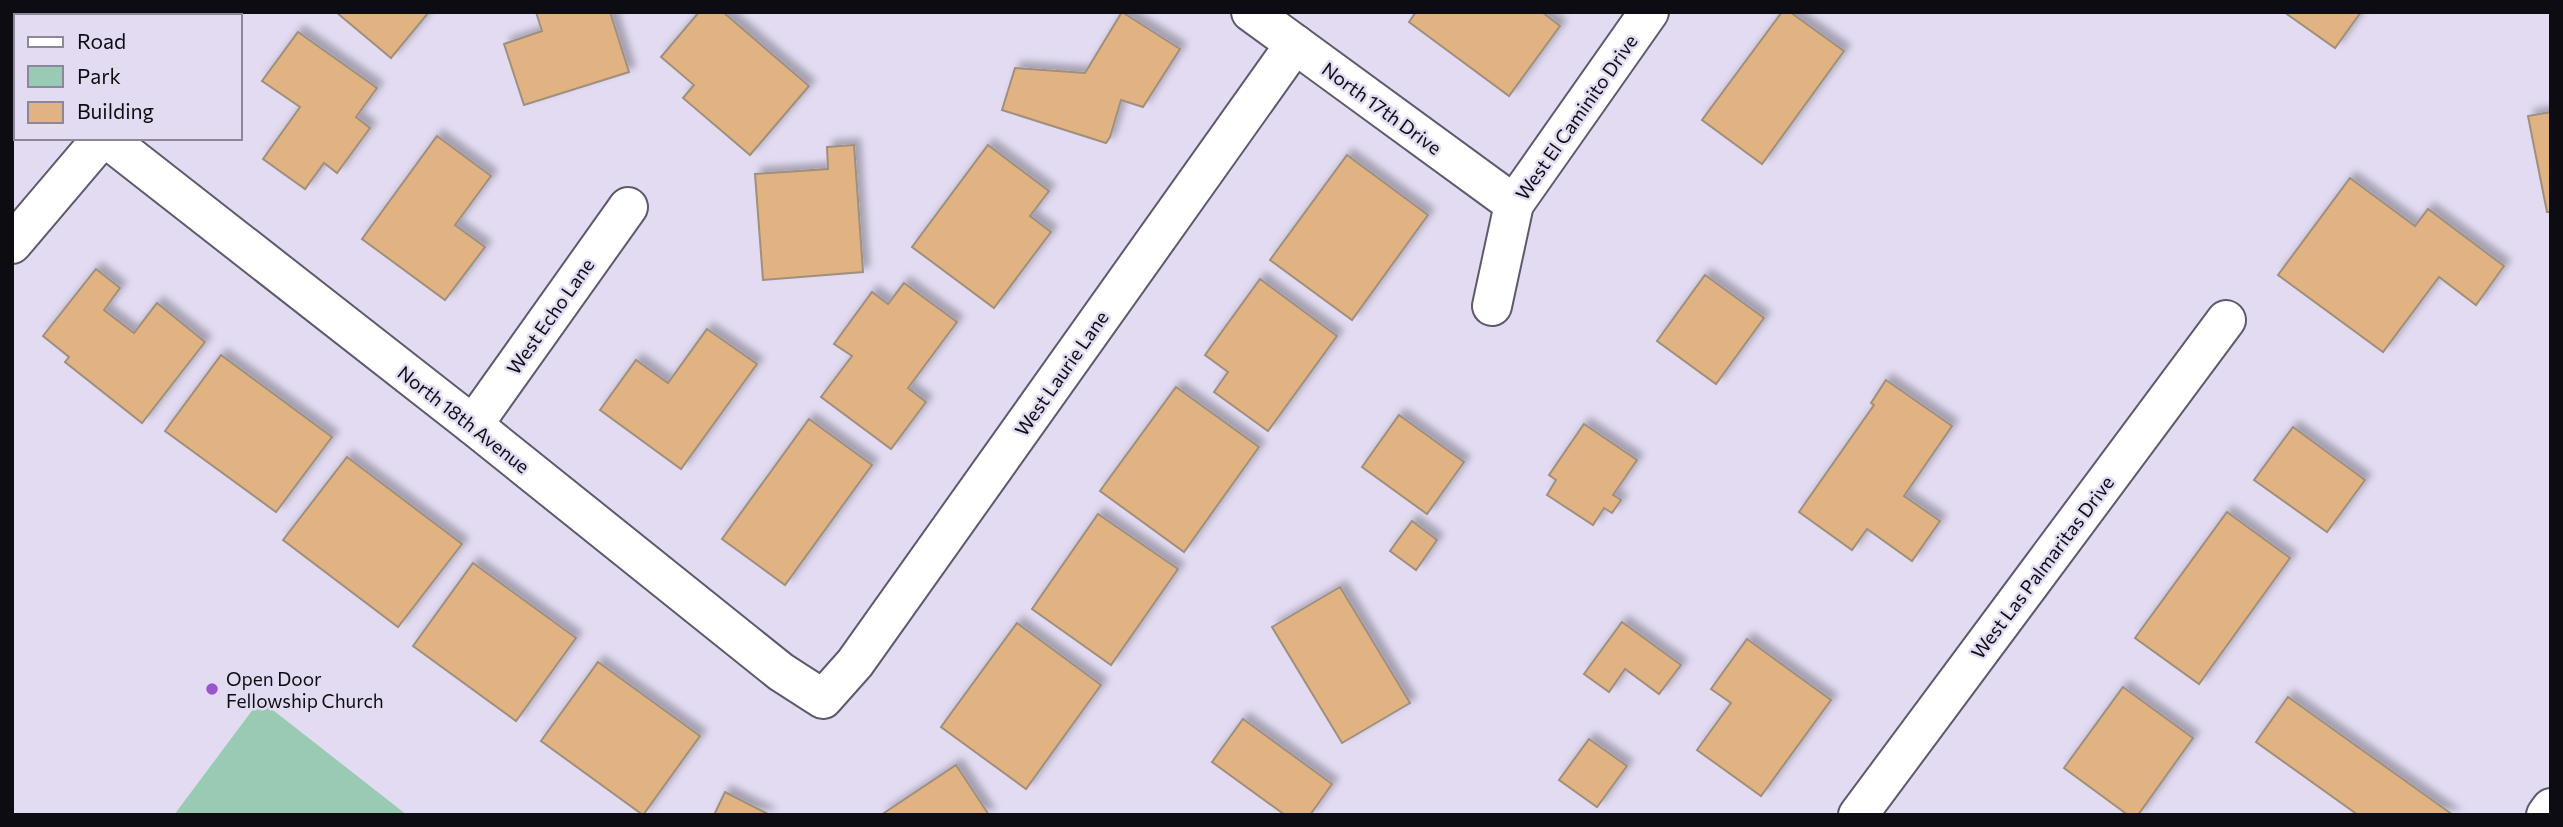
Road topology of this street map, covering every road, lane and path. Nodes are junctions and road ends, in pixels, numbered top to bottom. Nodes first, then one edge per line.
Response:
1 (1251, 12) edge
2 (1649, 12) edge
3 (1295, 44) junction
4 (102, 140) edge
5 (107, 140) edge
6 (1514, 204) junction
7 (628, 207) dead end
8 (12, 244) edge
9 (1492, 306) dead end
10 (2225, 320) dead end
11 (473, 425) junction
12 (823, 699) joint
13 (2551, 808) edge
14 (1858, 815) edge
15 (2546, 815) edge

1 - 3 street, North 17th Drive
2 - 6 street, West El Caminito Drive
3 - 6 street, North 17th Drive
3 - 12 street, West Laurie Lane
4 - 8 street
5 - 11 street, North 18th Avenue
6 - 9 street, West El Caminito Drive
7 - 11 street, West Echo Lane
10 - 14 street, West Las Palmaritas Drive
11 - 12 street, North 18th Avenue
13 - 15 street

